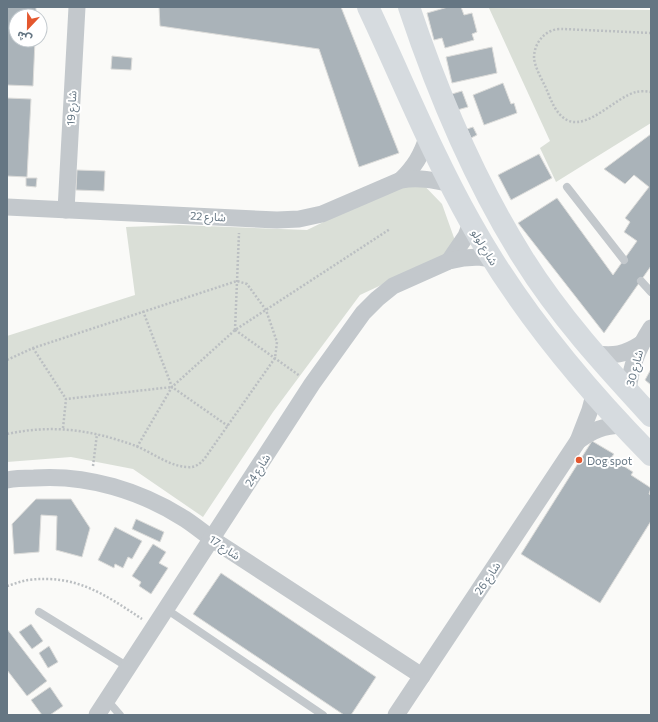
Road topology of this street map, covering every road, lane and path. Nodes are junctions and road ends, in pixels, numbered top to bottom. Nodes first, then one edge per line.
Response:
1 (77, 7) edge
2 (368, 7) edge
3 (415, 12) edge
4 (651, 33) edge
5 (651, 92) edge
6 (427, 137) junction
7 (401, 180) junction
8 (451, 184) junction
9 (567, 187) dead end
10 (7, 207) edge
11 (66, 210) junction
12 (240, 218) junction
13 (471, 223) junction
14 (390, 229) dead end
15 (492, 259) junction
16 (624, 260) dead end
17 (449, 261) junction
18 (237, 280) junction
19 (640, 281) dead end
20 (651, 292) edge
21 (266, 310) junction
22 (143, 311) junction
23 (651, 328) edge
24 (235, 330) junction
25 (641, 344) junction
26 (33, 348) junction
27 (595, 354) junction
28 (274, 358) junction
29 (7, 360) edge
30 (312, 384) junction
31 (172, 387) junction
32 (628, 391) junction
33 (594, 395) junction
34 (66, 399) junction
35 (651, 416) edge
36 (622, 425) junction
37 (228, 426) junction
38 (62, 428) junction
39 (7, 434) edge
40 (97, 434) junction
41 (578, 441) junction
42 (137, 447) junction
43 (651, 455) edge
44 (7, 480) edge
45 (91, 481) junction
46 (212, 539) junction
47 (7, 586) edge
48 (166, 609) junction
49 (39, 612) dead end
50 (154, 627) junction
51 (128, 667) junction
52 (422, 676) junction
53 (107, 700) junction
54 (97, 715) edge
55 (120, 715) edge
56 (323, 715) edge
57 (396, 715) edge

1 - 11 street, شارع 19
2 - 6 street, شارع لولو
3 - 27 street
4 - 5 path
6 - 7 street, شارع 22
6 - 8 street, شارع لولو
7 - 8 street, شارع 22
7 - 12 street, شارع 22
8 - 13 street, شارع لولو
9 - 16 lane
10 - 11 street, شارع 22
11 - 12 street, شارع 22
12 - 18 path
13 - 15 street, شارع لولو
13 - 17 street
14 - 21 path
15 - 17 street, شارع 24
15 - 33 street, شارع لولو
17 - 30 street, شارع 24
18 - 21 path
18 - 22 path
18 - 24 path
19 - 20 lane
21 - 24 path
21 - 28 path
22 - 26 path
22 - 31 path
23 - 25 street, شارع 30
24 - 28 path
24 - 31 path
25 - 27 street, شارع 30
25 - 32 street, شارع 30
26 - 29 path
26 - 34 path
27 - 32 street
28 - 30 path
28 - 37 path
30 - 46 street, شارع 24
31 - 34 path
31 - 37 path
31 - 42 path
32 - 35 street
33 - 36 street, شارع لولو
33 - 41 street, شارع 26
34 - 38 path
36 - 41 street, شارع 26
36 - 43 street, شارع لولو
37 - 42 path
38 - 39 path
38 - 40 path
40 - 42 path
40 - 45 path
41 - 52 street, شارع 26
44 - 45 street, شارع 17
45 - 46 street, شارع 17
46 - 48 street, شارع 24
46 - 52 street, شارع 17
47 - 50 path
48 - 50 street, شارع 24
48 - 56 lane
49 - 51 lane
50 - 51 street, شارع 24
51 - 53 street, شارع 24
52 - 57 street, شارع 26
53 - 54 street, شارع 24
53 - 55 lane

